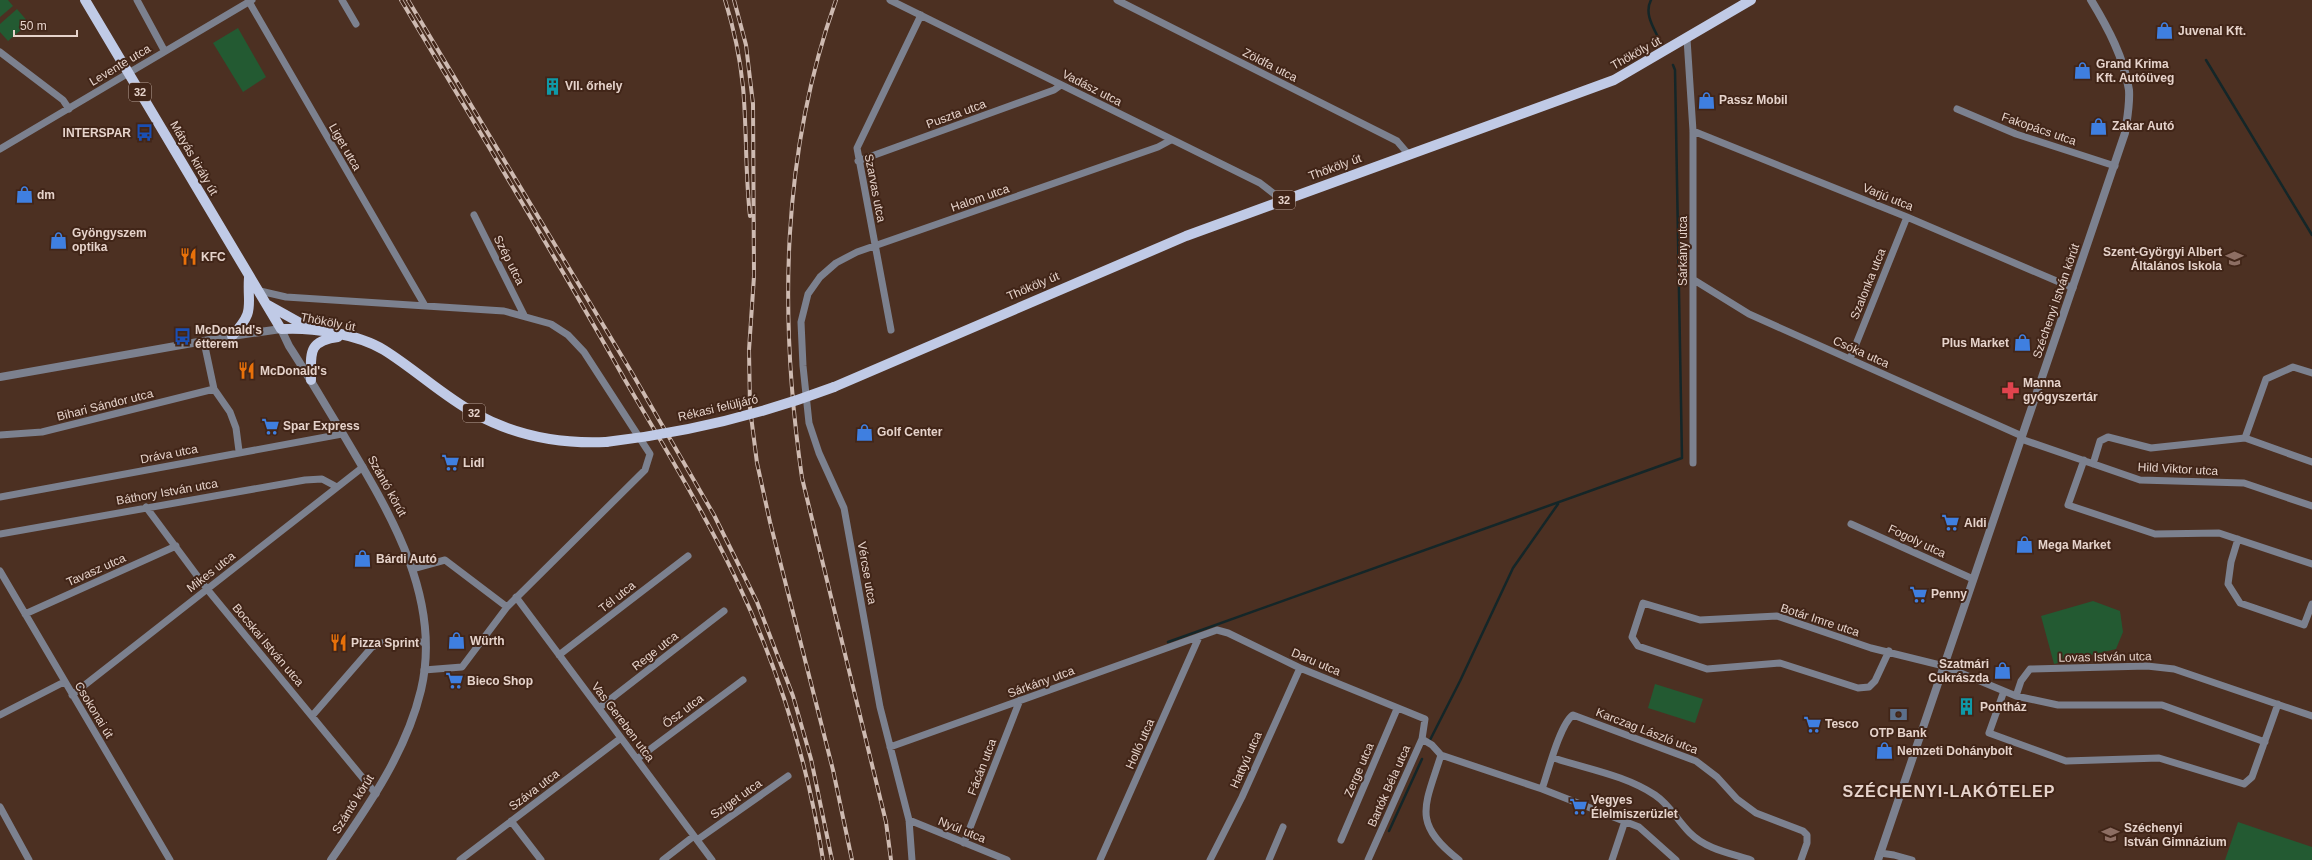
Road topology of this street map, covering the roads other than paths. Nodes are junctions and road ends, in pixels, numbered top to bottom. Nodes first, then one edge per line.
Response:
1 (85, 0) edge
2 (137, 0) edge
3 (342, 0) edge
4 (890, 0) edge
5 (1117, 0) edge
6 (1752, 0) edge
7 (2091, 0) edge
8 (250, 1) edge
9 (921, 15) junction
10 (356, 24) dead end
11 (1687, 39) junction
12 (164, 50) junction
13 (0, 52) edge
14 (129, 72) junction
15 (1061, 85) junction
16 (69, 109) junction
17 (1957, 109) dead end
18 (1693, 131) junction
19 (1171, 140) junction
20 (0, 149) edge
21 (1409, 155) junction
22 (858, 162) junction
23 (2115, 166) junction
24 (1282, 200) junction
25 (474, 216) dead end
26 (1907, 217) junction
27 (875, 246) junction
28 (249, 277) junction
29 (1694, 280) junction
30 (2073, 288) junction
31 (260, 291) junction
32 (808, 294) joint
33 (424, 304) junction
34 (268, 305) junction
35 (524, 315) junction
36 (281, 329) junction
37 (311, 329) junction
38 (891, 330) dead end
39 (232, 336) junction
40 (346, 336) junction
41 (204, 342) junction
42 (1850, 359) junction
43 (2312, 372) edge
44 (0, 377) edge
45 (311, 380) junction
46 (834, 387) joint
47 (214, 389) junction
48 (342, 434) junction
49 (0, 435) edge
50 (2022, 438) junction
51 (2245, 438) junction
52 (606, 442) joint
53 (239, 452) junction
54 (2084, 460) junction
55 (2312, 462) edge
56 (1693, 464) dead end
57 (2093, 464) junction
58 (363, 467) junction
59 (337, 487) junction
60 (0, 497) edge
61 (2312, 506) edge
62 (146, 507) junction
63 (1852, 524) dead end
64 (0, 534) edge
65 (2238, 539) junction
66 (176, 546) junction
67 (688, 556) dead end
68 (2312, 564) edge
69 (412, 569) junction
70 (0, 572) edge
71 (1974, 579) junction
72 (207, 589) junction
73 (516, 597) junction
74 (2312, 604) edge
75 (507, 607) junction
76 (724, 611) dead end
77 (25, 614) junction
78 (1199, 637) junction
79 (425, 642) junction
80 (1889, 651) junction
81 (559, 655) junction
82 (1944, 666) junction
83 (1300, 668) junction
84 (424, 670) junction
85 (743, 680) dead end
86 (64, 682) junction
87 (2004, 691) junction
88 (72, 695) junction
89 (2016, 696) junction
90 (1020, 700) junction
91 (2278, 704) junction
92 (599, 708) junction
93 (1397, 709) junction
94 (0, 715) edge
95 (312, 716) junction
96 (2312, 716) edge
97 (1425, 719) joint
98 (621, 738) junction
99 (1422, 739) junction
100 (2265, 742) junction
101 (890, 747) junction
102 (1441, 755) junction
103 (1554, 758) junction
104 (637, 759) junction
105 (788, 776) dead end
106 (1542, 789) junction
107 (376, 794) junction
108 (0, 807) edge
109 (909, 820) junction
110 (1625, 820) junction
111 (511, 821) junction
112 (1283, 827) dead end
113 (696, 838) junction
114 (1341, 840) dead end
115 (964, 843) junction
116 (1879, 857) edge
117 (29, 860) edge
118 (170, 860) edge
119 (331, 860) edge
120 (460, 860) edge
121 (541, 860) edge
122 (663, 860) edge
123 (712, 860) edge
124 (912, 860) edge
125 (1007, 860) edge
126 (1100, 860) edge
127 (1210, 860) edge
128 (1269, 860) edge
129 (1368, 860) edge
130 (1459, 860) edge
131 (1612, 860) edge
132 (1676, 860) edge
133 (1751, 860) edge
134 (1800, 860) edge
135 (1912, 860) edge

1 - 14 main road, Mátyás király út / 32
2 - 12 street
3 - 10 street
4 - 9 street, Vadász utca
5 - 21 street, Zöldfa utca
6 - 11 main road, Thököly út / 32
7 - 23 street, Széchenyi István körút
8 - 12 street, Levente utca
8 - 33 street, Liget utca
9 - 15 street, Vadász utca
9 - 22 street, Szarvas utca
11 - 18 street, Sárkány utca
11 - 21 main road, Thököly út / 32
12 - 14 street, Levente utca
13 - 16 street
14 - 16 street, Levente utca
14 - 28 main road, Mátyás király út / 32
15 - 19 street, Vadász utca
15 - 22 street, Puszta utca
16 - 20 street, Levente utca
17 - 23 street, Fakopács utca
18 - 26 street, Varjú utca
18 - 29 street, Sárkány utca
19 - 24 street, Vadász utca
19 - 27 street, Halom utca
21 - 24 main road, Thököly út / 32
22 - 27 street, Szarvas utca
23 - 30 street, Széchenyi István körút
24 - 46 main road, Thököly út / 32
25 - 35 street, Szép utca
26 - 30 street, Varjú utca
26 - 42 street, Szalonka utca
27 - 32 street, Halom utca
27 - 38 street, Szarvas utca
28 - 31 main road, Mátyás király út / 32
28 - 39 main road
29 - 42 street, Csóka utca
29 - 56 street, Sárkány utca
30 - 50 street, Széchenyi István körút
31 - 33 street, Thököly út
31 - 34 main road, Mátyás király út / 32
32 - 101 street, Vércse utca
33 - 35 street, Thököly út
34 - 36 main road, Mátyás király út / 32
34 - 37 main road, 32
35 - 73 street, Thököly út
36 - 37 main road, Thököly út / 32
36 - 39 street, Thököly út
36 - 45 street, Szántó körút
37 - 40 main road, Thököly út / 32
39 - 41 street, Thököly út
40 - 45 main road
40 - 52 main road, Thököly út / 32
41 - 44 street, Thököly út
41 - 47 street
42 - 50 street, Csóka utca
43 - 51 street
45 - 48 street, Szántó körút
46 - 52 main road, Rékasi felüljáró / 32, bridge
47 - 49 street, Bihari Sándor utca
47 - 53 street
48 - 53 street, Dráva utca
48 - 58 street, Szántó körút
50 - 54 street, Hild Viktor utca
50 - 71 street, Széchenyi István körút
51 - 55 street
51 - 57 street
53 - 60 street, Dráva utca
54 - 57 street, Hild Viktor utca
54 - 65 street
57 - 61 street, Hild Viktor utca
58 - 59 street, Mikes utca
58 - 69 street, Szántó körút
59 - 62 street, Báthory István utca
59 - 72 street, Mikes utca
62 - 64 street, Báthory István utca
62 - 66 street, Bocskai István utca
63 - 71 street, Fogoly utca
65 - 68 street
65 - 74 street
66 - 72 street, Bocskai István utca
66 - 77 street, Tavasz utca
67 - 81 street, Tél utca
69 - 75 street
69 - 79 street, Szántó körút
70 - 77 street, Csokonai út
71 - 82 street, Széchenyi István körút
72 - 88 street, Mikes utca
72 - 95 street, Bocskai István utca
73 - 75 street
73 - 81 street, Vas Gereben utca
75 - 84 street
76 - 92 street, Rege utca
77 - 86 street, Csokonai út
78 - 83 street, Daru utca
78 - 90 street, Sárkány utca
78 - 126 street, Holló utca
79 - 84 street, Szántó körút
79 - 95 street
80 - 80 street, Botár Imre utca
80 - 82 street, Botár Imre utca
81 - 92 street, Vas Gereben utca
82 - 87 street
82 - 116 street, Széchenyi István körút
83 - 93 street, Daru utca
83 - 127 street, Hattyú utca
84 - 107 street, Szántó körút
85 - 104 street, Ősz utca
86 - 88 street, Csokonai út
86 - 94 street
87 - 89 street
87 - 100 street
88 - 118 street, Csokonai út
89 - 91 street, Lovas István utca
89 - 100 street
90 - 101 street, Sárkány utca
90 - 115 street, Fácán utca
91 - 96 street, Lovas István utca
91 - 100 street
92 - 98 street, Vas Gereben utca
93 - 97 street, Daru utca
93 - 114 street, Zerge utca
95 - 107 street, Bocskai István utca
97 - 99 street, Bartók Béla utca
98 - 104 street, Vas Gereben utca
98 - 111 street, Száva utca
99 - 102 street
99 - 129 street, Bartók Béla utca
101 - 109 street, Vércse utca
102 - 106 street
102 - 130 street
103 - 106 street, Karczag László utca
103 - 133 street
103 - 134 street, Karczag László utca
104 - 113 street, Vas Gereben utca
105 - 113 street, Sziget utca
106 - 110 street
107 - 119 street, Szántó körút
108 - 117 street
109 - 115 street, Nyúl utca
109 - 124 street, Vércse utca
110 - 131 street
110 - 132 street
111 - 120 street, Száva utca
111 - 121 street
112 - 128 street
113 - 122 street, Sziget utca
113 - 123 street, Vas Gereben utca
115 - 125 street, Nyúl utca
116 - 135 street

